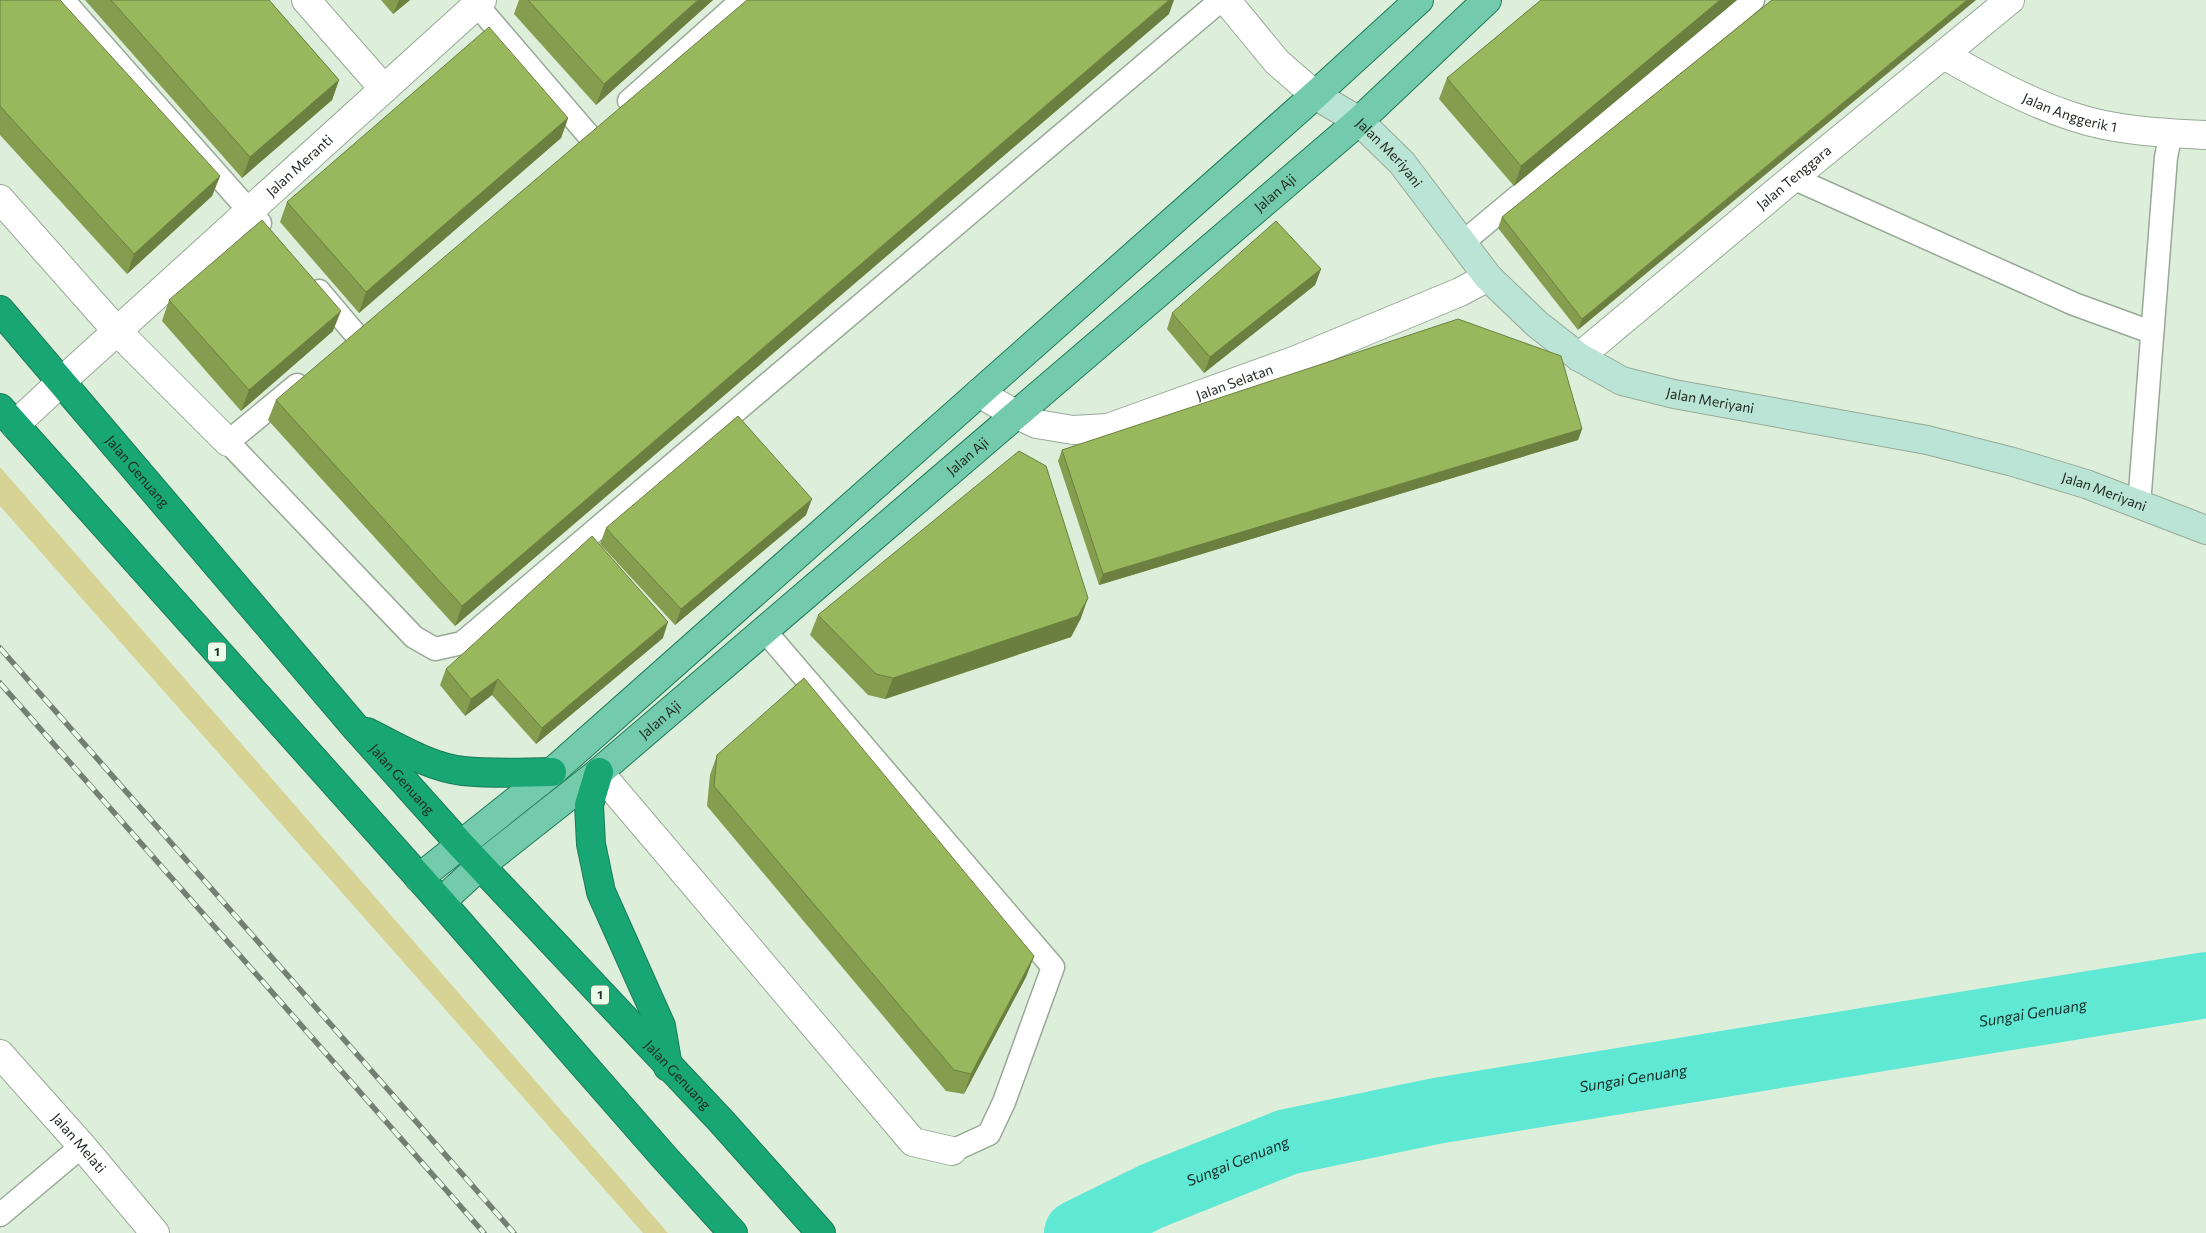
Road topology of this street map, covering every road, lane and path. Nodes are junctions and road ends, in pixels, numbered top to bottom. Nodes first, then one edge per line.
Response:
1 (63, 0) edge
2 (306, 0) edge
3 (742, 0) edge
4 (1221, 0) edge
5 (1226, 0) edge
6 (1419, 0) edge
7 (1487, 0) edge
8 (1753, 0) edge
9 (2010, 0) edge
10 (480, 2) edge
11 (1944, 55) junction
12 (384, 89) junction
13 (1315, 95) junction
14 (1359, 121) junction
15 (2171, 133) junction
16 (2206, 135) edge
17 (1793, 178) junction
18 (0, 200) edge
19 (250, 211) junction
20 (275, 240) edge
21 (1461, 244) junction
22 (307, 277) edge
23 (1488, 277) junction
24 (0, 310) edge
25 (117, 331) junction
26 (2152, 332) junction
27 (357, 336) edge
28 (1579, 356) junction
29 (312, 373) edge
30 (62, 381) junction
31 (979, 393) junction
32 (1015, 414) junction
33 (8, 416) edge
34 (228, 442) junction
35 (2139, 505) junction
36 (2206, 530) edge
37 (764, 630) junction
38 (356, 728) junction
39 (552, 772) junction
40 (599, 772) junction
41 (460, 844) junction
42 (480, 866) junction
43 (420, 878) junction
44 (441, 902) junction
45 (0, 1054) edge
46 (668, 1067) junction
47 (82, 1146) junction
48 (952, 1151) joint
49 (0, 1215) edge
50 (155, 1233) edge
51 (733, 1233) edge
52 (822, 1233) edge

1 - 19 lane
2 - 12 street
3 - 10 lane
4 - 34 lane
5 - 13 street
6 - 13 main road
7 - 14 main road, Jalan Aji
8 - 21 lane
9 - 11 street, Jalan Tenggara
10 - 12 street, Jalan Meranti
11 - 15 street, Jalan Anggerik 1
11 - 17 street, Jalan Tenggara
12 - 19 street, Jalan Meranti
13 - 14 street, Jalan Meriyani
13 - 31 main road
14 - 21 street, Jalan Meriyani
14 - 32 main road, Jalan Aji
15 - 16 street, Jalan Anggerik 1
15 - 26 lane
17 - 26 lane
17 - 28 street, Jalan Tenggara
18 - 25 street
19 - 20 lane
19 - 25 street, Jalan Meranti
21 - 23 street, Jalan Meriyani
22 - 27 lane
23 - 28 street, Jalan Meriyani
23 - 32 street, Jalan Selatan
24 - 30 highway, Jalan Genuang / 1
25 - 30 street, Jalan Meranti
25 - 34 street
26 - 35 lane
28 - 35 street, Jalan Meriyani
29 - 34 lane
30 - 33 street, Jalan Meranti
30 - 38 highway, Jalan Genuang / 1
31 - 32 street, Jalan Selatan
31 - 39 main road
32 - 37 main road, Jalan Aji
33 - 43 highway, 1
35 - 36 street, Jalan Meriyani
37 - 40 main road, Jalan Aji
37 - 48 lane
38 - 39 highway
38 - 41 highway, Jalan Genuang / 1
39 - 41 main road
40 - 42 main road, Jalan Aji
40 - 46 highway
40 - 48 street
41 - 42 highway, Jalan Genuang / 1
41 - 43 main road
42 - 44 main road, Jalan Aji
42 - 46 highway, Jalan Genuang / 1
43 - 44 highway, 1
44 - 51 highway, 1
45 - 47 street, Jalan Melati
46 - 52 highway, Jalan Genuang / 1
47 - 49 lane
47 - 50 street, Jalan Melati

